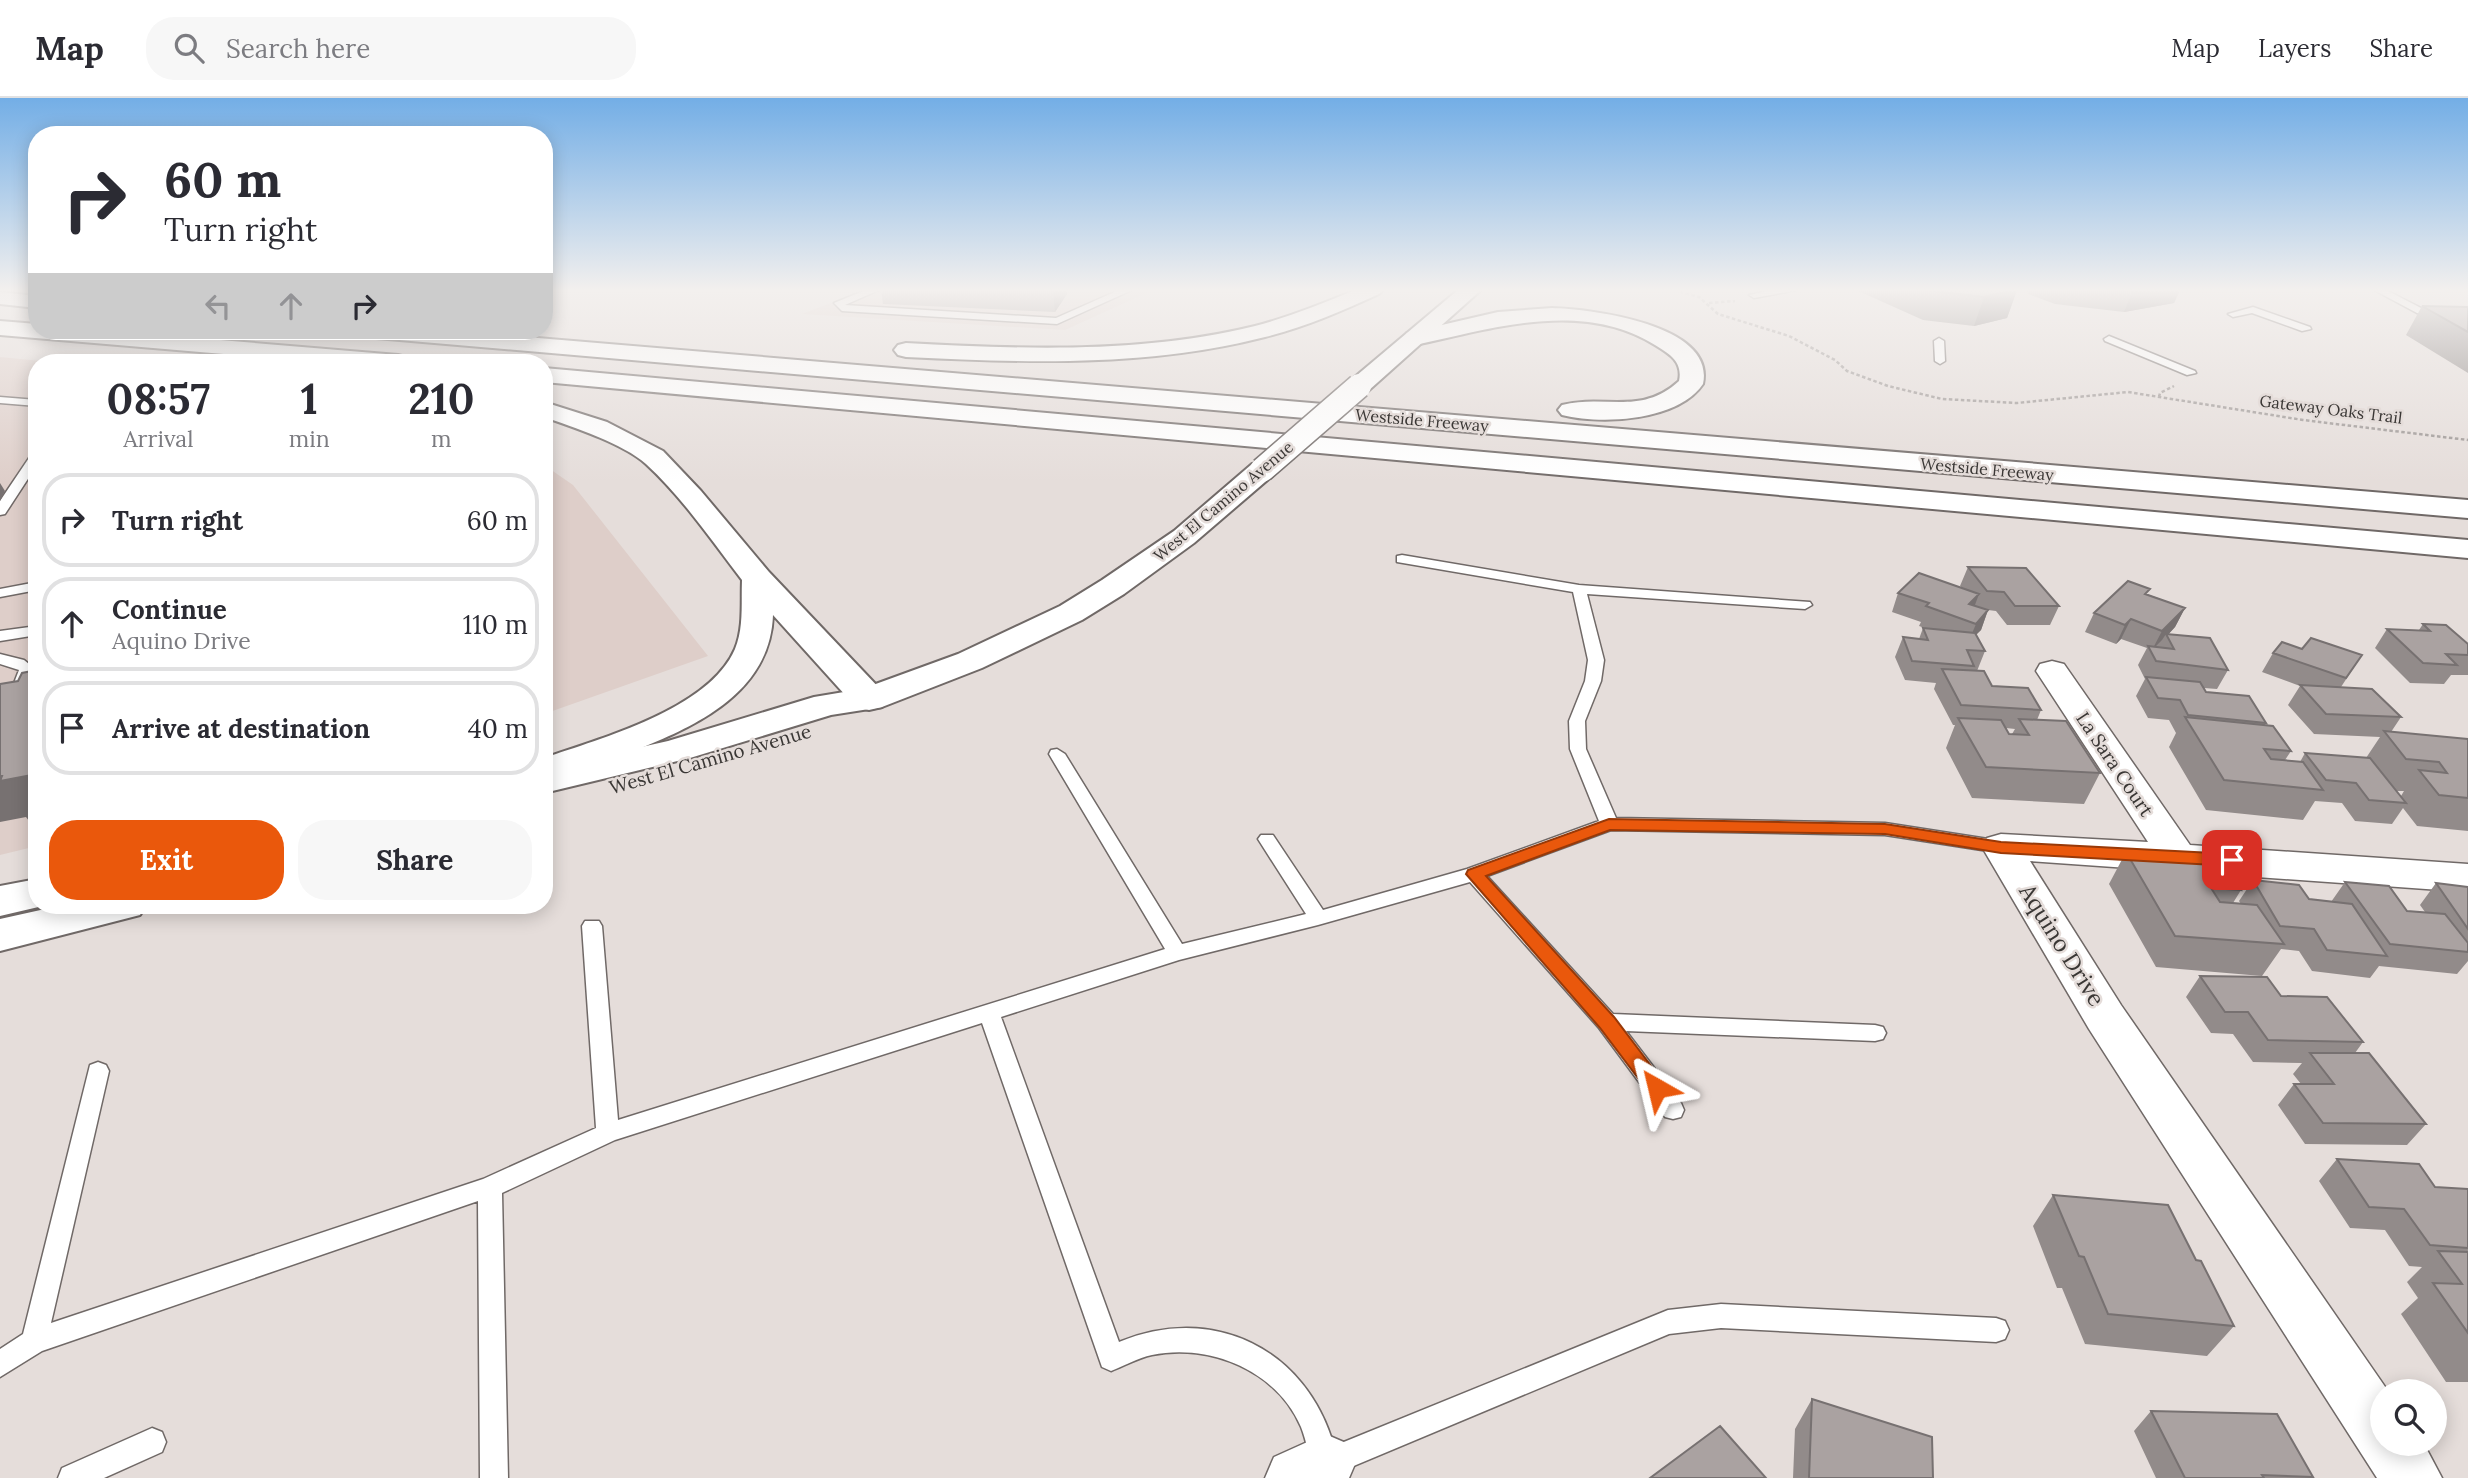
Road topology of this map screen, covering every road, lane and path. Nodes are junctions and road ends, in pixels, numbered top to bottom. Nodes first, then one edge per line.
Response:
1 (656, 354) edge
2 (1019, 354) edge
3 (1083, 354) edge
4 (1396, 354) edge
5 (1683, 354) edge
6 (1824, 354) edge
7 (1940, 354) edge
8 (2146, 354) edge
9 (1940, 361) dead end
10 (2191, 373) dead end
11 (553, 376) edge
12 (0, 400) edge
13 (28, 402) edge
14 (553, 412) edge
15 (1361, 414) junction
16 (2468, 440) edge
17 (28, 469) edge
18 (2468, 509) edge
19 (0, 511) edge
20 (2468, 549) edge
21 (1402, 559) dead end
22 (758, 579) junction
23 (28, 588) edge
24 (1579, 589) junction
25 (0, 593) edge
26 (1804, 605) dead end
27 (28, 631) edge
28 (0, 636) edge
29 (0, 659) edge
30 (2052, 671) dead end
31 (869, 699) junction
32 (0, 703) edge
33 (1057, 754) dead end
34 (553, 768) edge
35 (553, 779) edge
36 (553, 802) edge
37 (1609, 824) junction
38 (1267, 839) dead end
39 (2001, 847) junction
40 (2178, 856) junction
41 (1474, 874) junction
42 (2468, 878) edge
43 (28, 895) edge
44 (0, 901) edge
45 (88, 914) edge
46 (1318, 918) junction
47 (592, 926) dead end
48 (0, 935) edge
49 (1177, 953) junction
50 (989, 1012) junction
51 (1607, 1022) junction
52 (1875, 1033) dead end
53 (98, 1071) dead end
54 (1673, 1110) dead end
55 (608, 1133) junction
56 (490, 1187) junction
57 (1996, 1330) dead end
58 (34, 1341) junction
59 (0, 1364) edge
60 (2370, 1415) edge
61 (152, 1442) dead end
62 (2397, 1456) edge
63 (1310, 1471) edge
64 (72, 1478) edge
65 (494, 1478) edge
66 (2412, 1478) edge

1 - 15 main road, Westside Freeway
2 - 3 main road
4 - 31 main road, West El Camino Avenue, bridge
5 - 15 main road
6 - 16 path, Gateway Oaks Trail
7 - 9 lane
8 - 10 lane
11 - 20 main road, Westside Freeway
12 - 13 lane
14 - 22 main road
15 - 18 main road, Westside Freeway
17 - 19 lane
21 - 24 lane
22 - 31 main road
22 - 34 main road
23 - 25 lane
24 - 26 lane
24 - 37 lane
27 - 28 lane
29 - 32 lane
30 - 40 street, La Sara Court
31 - 35 main road, West El Camino Avenue
31 - 36 main road, West El Camino Avenue
33 - 49 lane
37 - 39 lane
37 - 41 lane
38 - 46 lane
39 - 40 street
39 - 60 street, Aquino Drive
40 - 42 street
41 - 46 lane
41 - 51 lane
43 - 44 main road
45 - 48 main road
46 - 49 lane
47 - 55 lane
49 - 50 lane
50 - 55 lane
50 - 63 lane
51 - 52 lane
51 - 54 lane
53 - 58 lane
55 - 56 lane
56 - 58 lane
56 - 65 lane
57 - 63 lane
58 - 59 lane
61 - 64 lane
62 - 66 street

